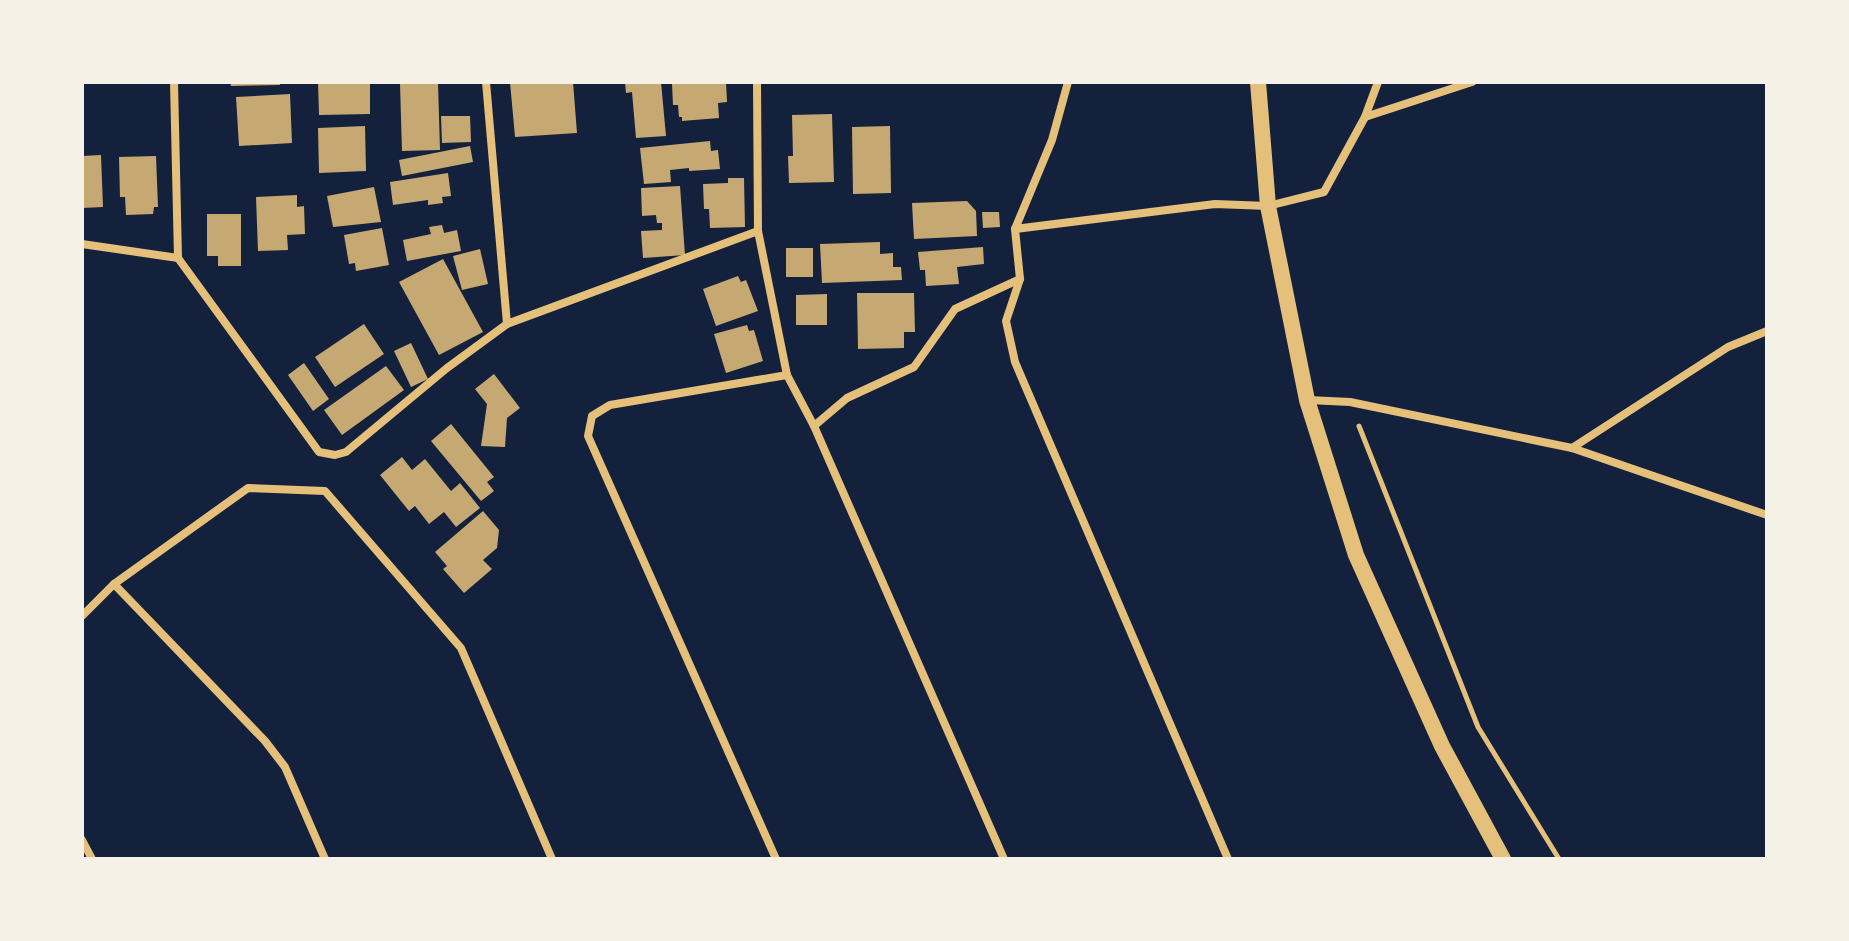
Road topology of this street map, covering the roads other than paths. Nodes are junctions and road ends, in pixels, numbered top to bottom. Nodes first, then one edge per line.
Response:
1 (174, 82) edge
2 (486, 82) edge
3 (757, 82) edge
4 (1068, 82) edge
5 (1258, 82) edge
6 (1378, 82) edge
7 (1472, 82) edge
8 (1365, 117) junction
9 (1268, 206) junction
10 (1015, 229) junction
11 (758, 231) junction
12 (82, 244) edge
13 (178, 258) junction
14 (1020, 279) junction
15 (507, 324) junction
16 (1767, 331) edge
17 (787, 375) junction
18 (1307, 400) junction
19 (814, 426) junction
20 (1572, 448) junction
21 (1767, 515) edge
22 (114, 584) junction
23 (82, 616) edge
24 (82, 840) edge
25 (92, 859) edge
26 (325, 859) edge
27 (552, 859) edge
28 (776, 859) edge
29 (1004, 859) edge
30 (1228, 859) edge
31 (1503, 859) edge

1 - 13 street
2 - 15 street
3 - 11 street
4 - 10 street
5 - 9 main road
6 - 8 street
7 - 8 street
8 - 9 street
9 - 10 street
9 - 18 main road
10 - 14 street
11 - 15 street
11 - 17 street
12 - 13 street
13 - 15 street
14 - 19 street
14 - 30 street
16 - 20 street
17 - 19 street
17 - 28 street
18 - 20 street
18 - 31 main road
19 - 29 street
20 - 21 street
22 - 23 street
22 - 26 street
22 - 27 street
24 - 25 street

